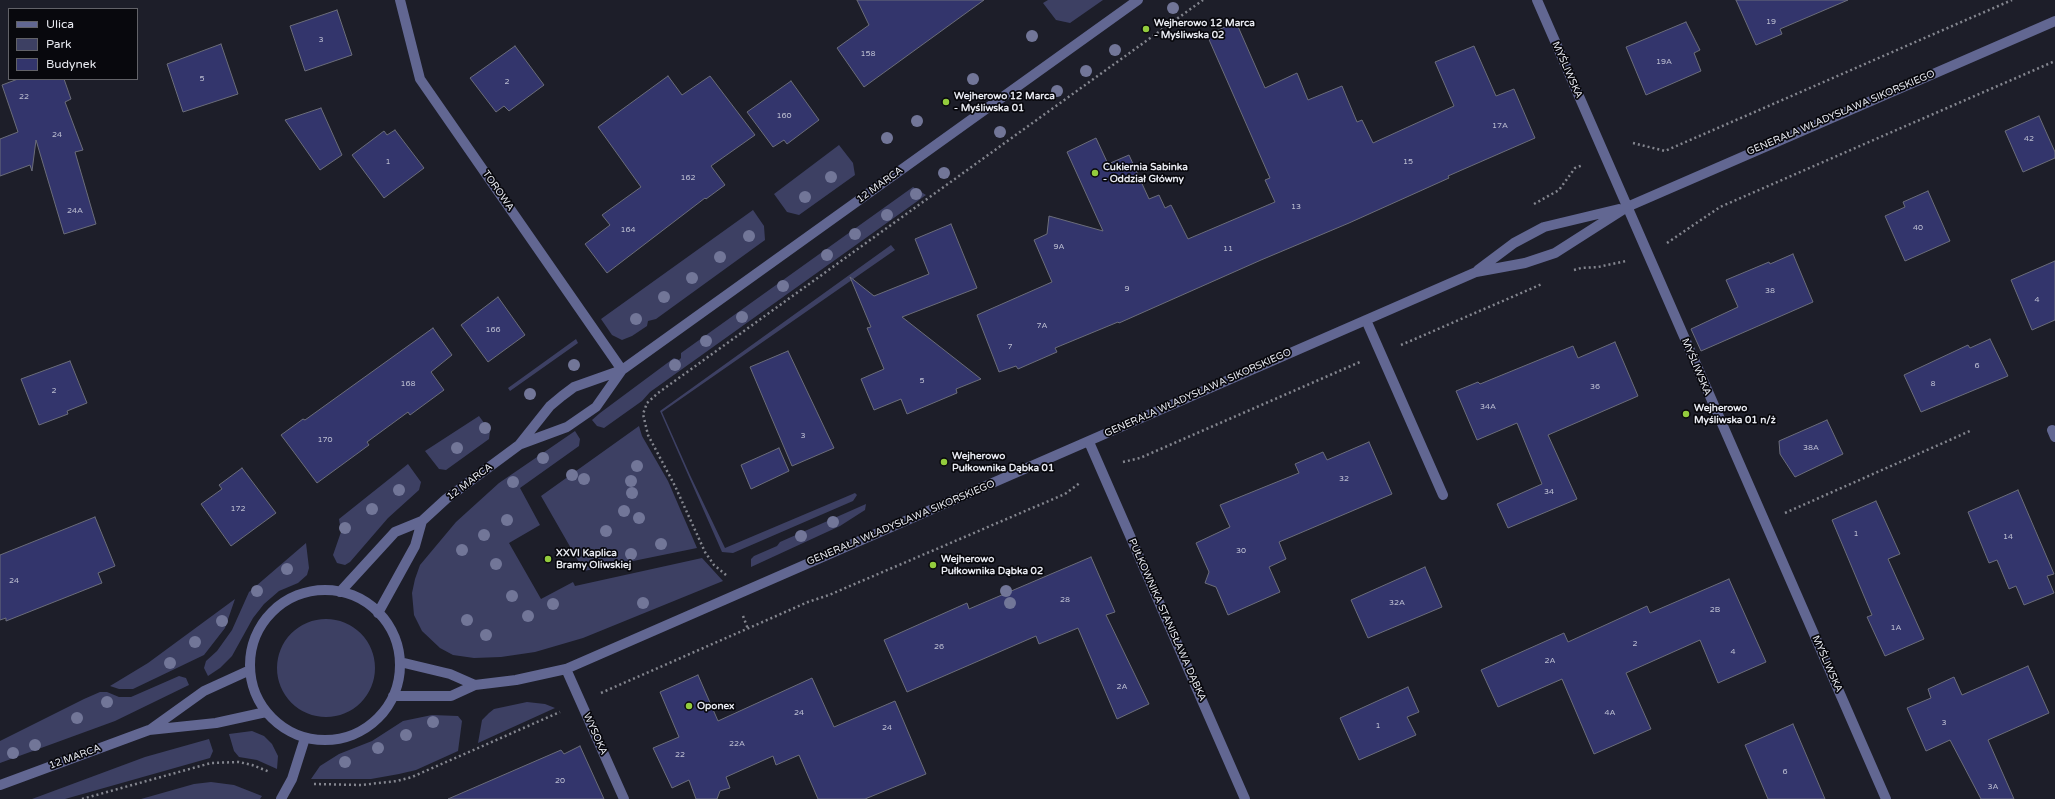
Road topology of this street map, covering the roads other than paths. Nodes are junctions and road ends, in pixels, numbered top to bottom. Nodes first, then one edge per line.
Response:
1 (400, 0) edge
2 (1138, 0) edge
3 (1537, 0) edge
4 (2055, 21) edge
5 (1627, 207) junction
6 (1476, 272) junction
7 (1366, 320) junction
8 (622, 370) junction
9 (1089, 442) junction
10 (519, 445) junction
11 (1443, 495) dead end
12 (422, 521) junction
13 (340, 592) junction
14 (378, 612) junction
15 (400, 662) junction
16 (566, 669) junction
17 (250, 670) junction
18 (475, 685) junction
19 (393, 696) junction
20 (266, 712) junction
21 (149, 730) junction
22 (305, 738) junction
23 (0, 784) edge
24 (281, 799) edge
25 (624, 799) edge
26 (1245, 799) edge
27 (1886, 799) edge

1 - 8 street, TOROWA
2 - 8 street, 12 MARCA
3 - 5 street, MYŚLIWSKA
4 - 5 street, GENERAŁA WŁADYSŁAWA SIKORSKIEGO
5 - 6 street, GENERAŁA WŁADYSŁAWA SIKORSKIEGO
5 - 6 street, GENERAŁA WŁADYSŁAWA SIKORSKIEGO
5 - 27 street, MYŚLIWSKA
6 - 7 street, GENERAŁA WŁADYSŁAWA SIKORSKIEGO
7 - 9 street, GENERAŁA WŁADYSŁAWA SIKORSKIEGO
7 - 11 street
8 - 10 street, 12 MARCA
8 - 10 street, 12 MARCA
9 - 16 street, GENERAŁA WŁADYSŁAWA SIKORSKIEGO
9 - 26 street, PUŁKOWNIKA STANISŁAWA DĄBKA
10 - 12 street, 12 MARCA
12 - 13 street, 12 MARCA
12 - 14 street
13 - 14 street
13 - 17 street
14 - 15 street
15 - 18 street
15 - 19 street
16 - 18 street, GENERAŁA WŁADYSŁAWA SIKORSKIEGO
16 - 25 street, WYSOKA
17 - 20 street
17 - 21 street, 12 MARCA
18 - 19 street, GENERAŁA WŁADYSŁAWA SIKORSKIEGO
19 - 22 street
20 - 21 street, 12 MARCA
20 - 22 street
21 - 23 street, 12 MARCA
22 - 24 street

